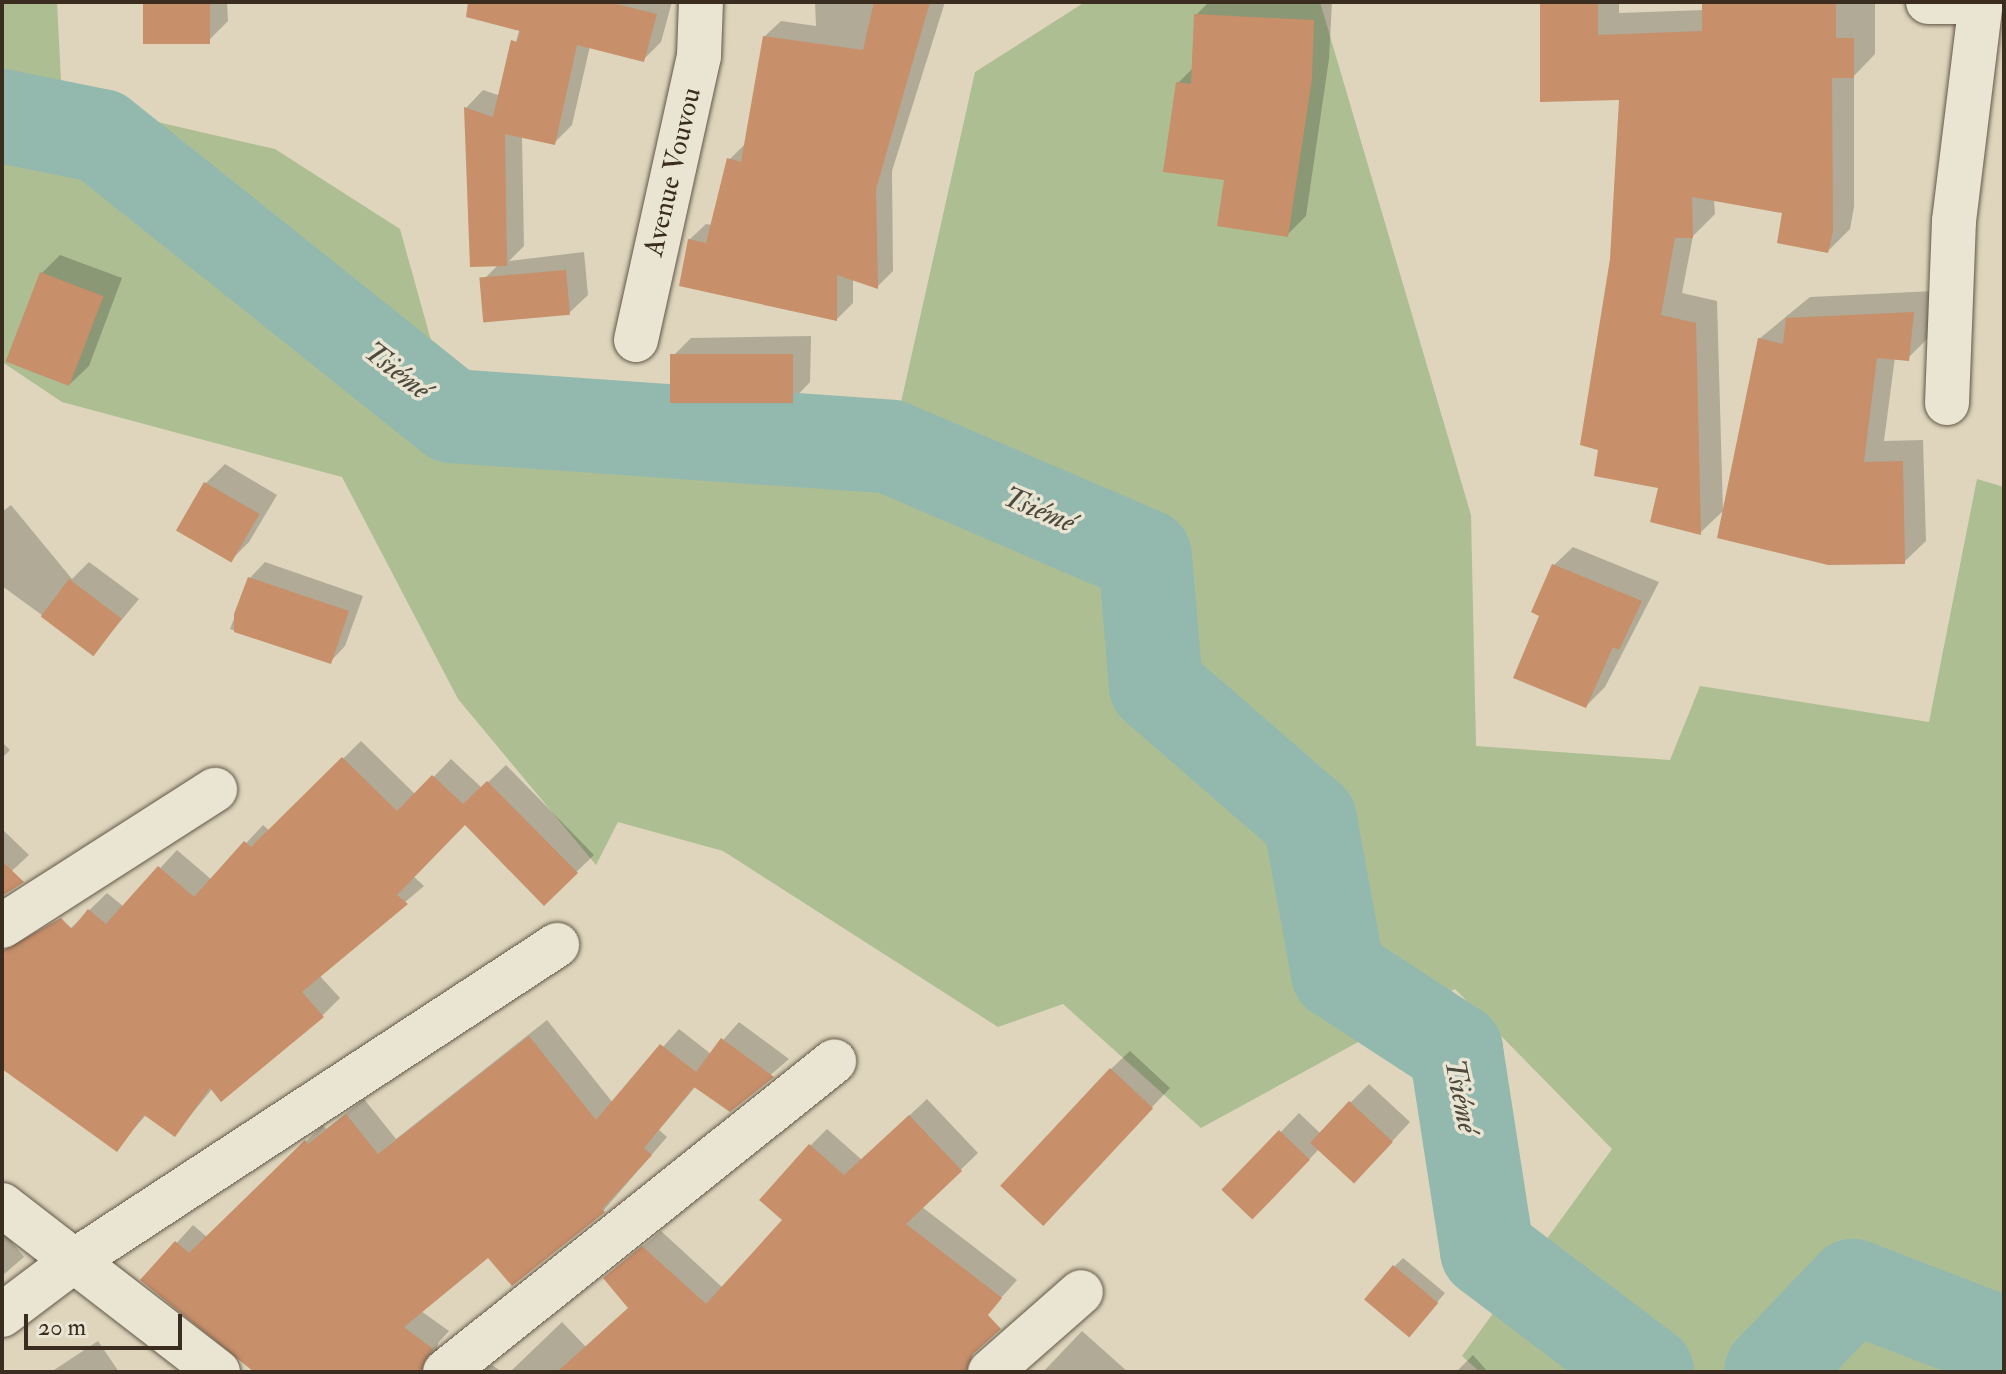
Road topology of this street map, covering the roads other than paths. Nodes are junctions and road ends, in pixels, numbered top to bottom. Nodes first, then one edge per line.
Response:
1 (701, 2) edge
2 (1928, 2) edge
3 (1960, 2) edge
4 (1981, 2) edge
5 (636, 340) dead end
6 (1947, 403) dead end
7 (215, 790) dead end
8 (2, 926) edge
9 (557, 945) dead end
10 (834, 1061) dead end
11 (2, 1205) edge
12 (71, 1263) junction
13 (1081, 1292) dead end
14 (2, 1315) edge
15 (218, 1372) edge
16 (445, 1372) edge
17 (990, 1372) edge

1 - 5 street, Avenue Vouvou
2 - 3 street
4 - 6 street
7 - 8 street
9 - 12 street
10 - 16 street
11 - 12 street
12 - 14 street
12 - 15 street
13 - 17 street

